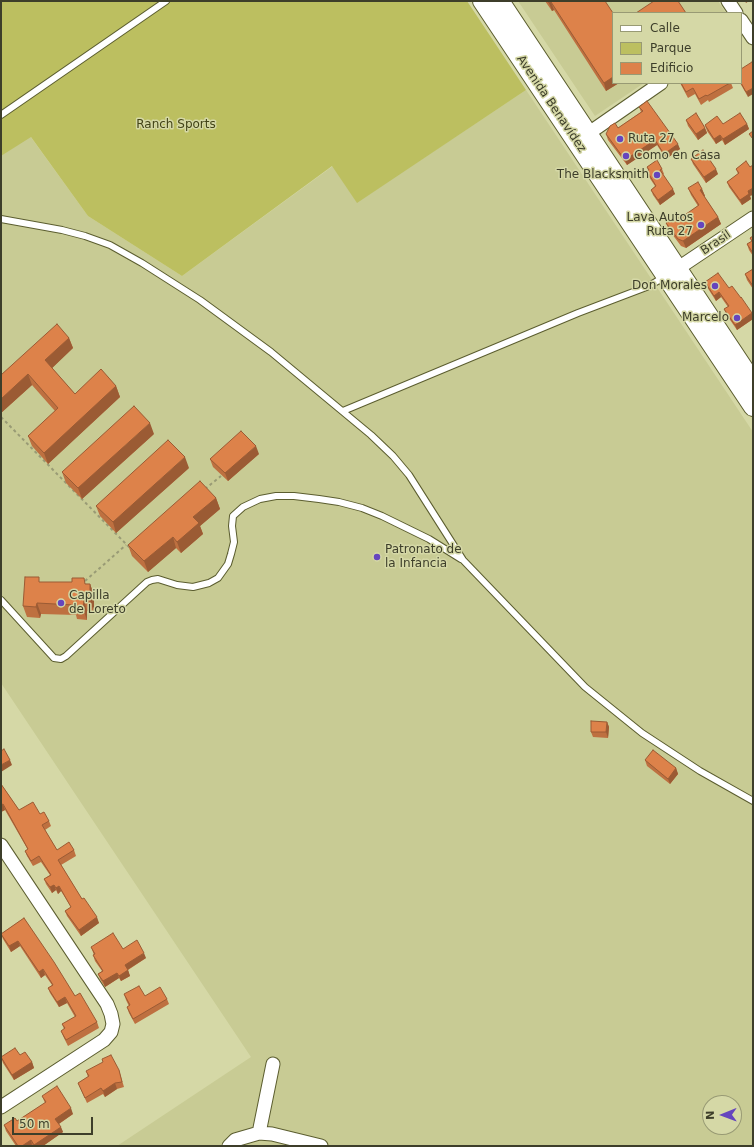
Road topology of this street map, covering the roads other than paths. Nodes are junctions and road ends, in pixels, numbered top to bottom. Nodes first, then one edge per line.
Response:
1 (166, 1) edge
2 (482, 1) edge
3 (500, 1) edge
4 (728, 1) edge
5 (735, 12) edge
6 (745, 23) edge
7 (753, 38) edge
8 (659, 84) edge
9 (1, 115) edge
10 (589, 133) junction
11 (753, 218) edge
12 (1, 219) edge
13 (672, 272) junction
14 (753, 382) edge
15 (753, 408) edge
16 (343, 411) junction
17 (463, 560) junction
18 (1, 600) edge
19 (753, 801) edge
20 (1, 845) edge
21 (273, 1064) dead end
22 (1, 1107) edge
23 (259, 1133) junction
24 (229, 1146) edge
25 (321, 1146) edge

1 - 9 lane
2 - 13 main road, Avenida Benavídez
3 - 10 main road, Avenida Benavídez
4 - 5 street
6 - 7 street
8 - 10 street
10 - 13 main road, Avenida Benavídez
11 - 13 street, Brasil
12 - 16 lane
13 - 14 main road, Avenida Benavídez
13 - 15 main road, Avenida Benavídez
13 - 16 lane
16 - 17 lane
17 - 18 lane
17 - 19 lane
20 - 22 street
21 - 23 street
23 - 24 street
23 - 25 street

